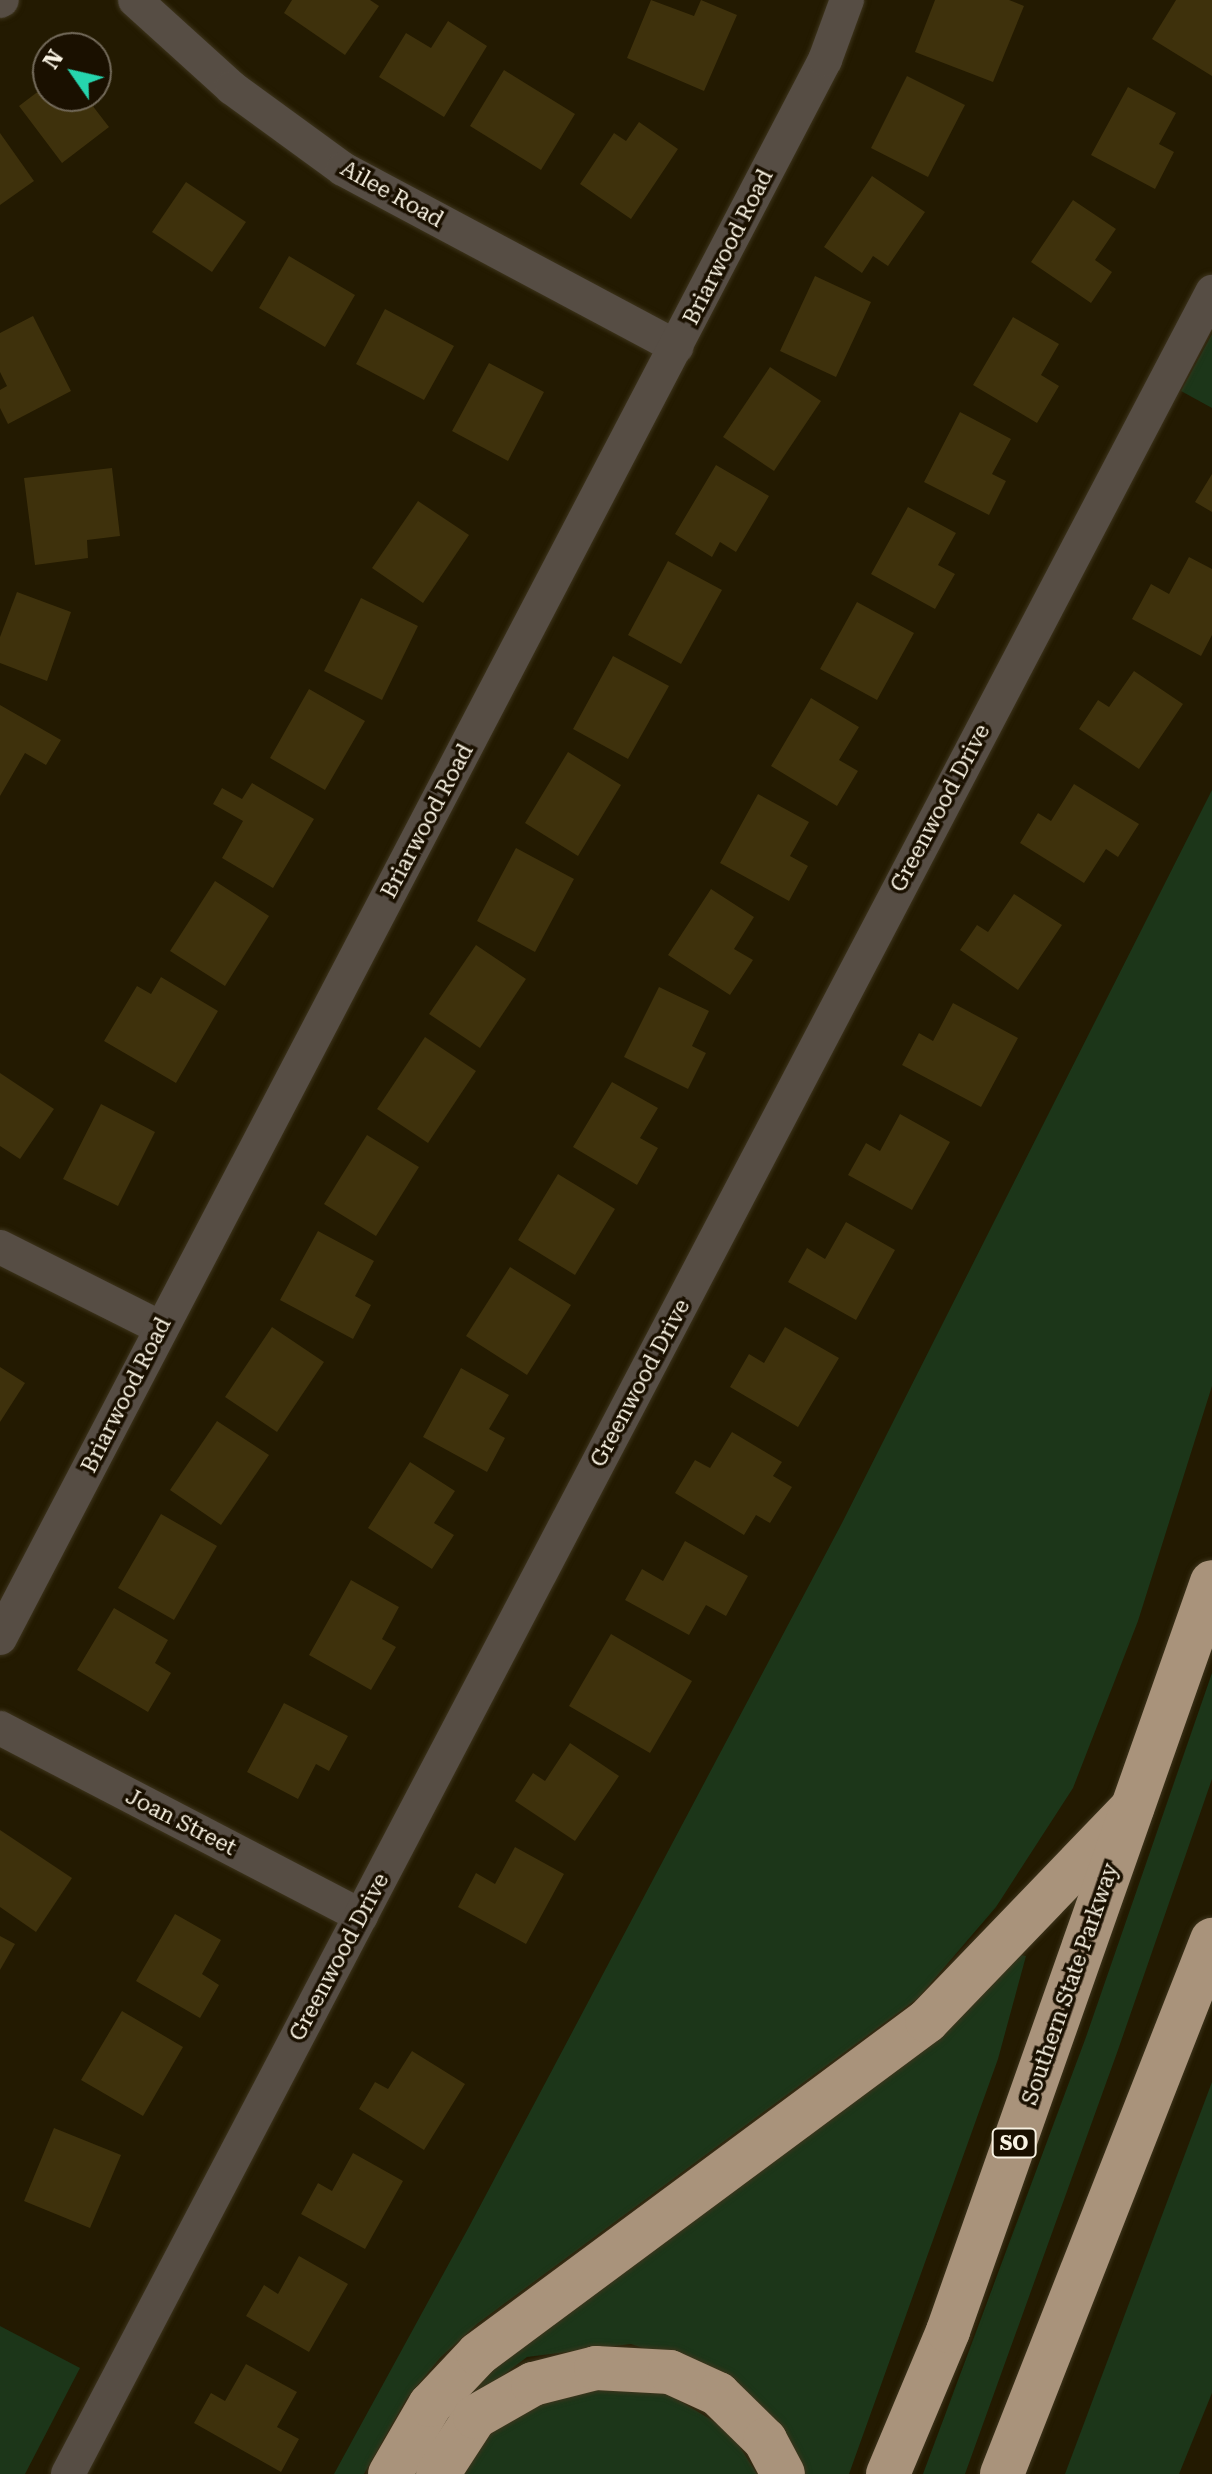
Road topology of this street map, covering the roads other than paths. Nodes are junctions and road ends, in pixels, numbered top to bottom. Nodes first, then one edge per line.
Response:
1 (135, 0) edge
2 (847, 0) edge
3 (1212, 292) edge
4 (676, 347) junction
5 (0, 1247) edge
6 (161, 1328) junction
7 (1212, 1582) edge
8 (0, 1638) edge
9 (0, 1728) edge
10 (1132, 1808) junction
11 (361, 1916) junction
12 (1212, 1940) edge
13 (68, 2474) edge
14 (390, 2474) edge
15 (438, 2474) edge
16 (783, 2474) edge
17 (888, 2474) edge
18 (1002, 2474) edge

1 - 4 street, Ailee Road
2 - 4 street, Briarwood Road
3 - 11 street, Greenwood Drive
4 - 6 street, Briarwood Road
5 - 6 street
6 - 8 street, Briarwood Road
7 - 10 highway, Southern State Parkway / SO
9 - 11 street, Joan Street
10 - 14 highway
10 - 17 highway, Southern State Parkway / SO
11 - 13 street, Greenwood Drive
12 - 18 highway
15 - 16 highway

